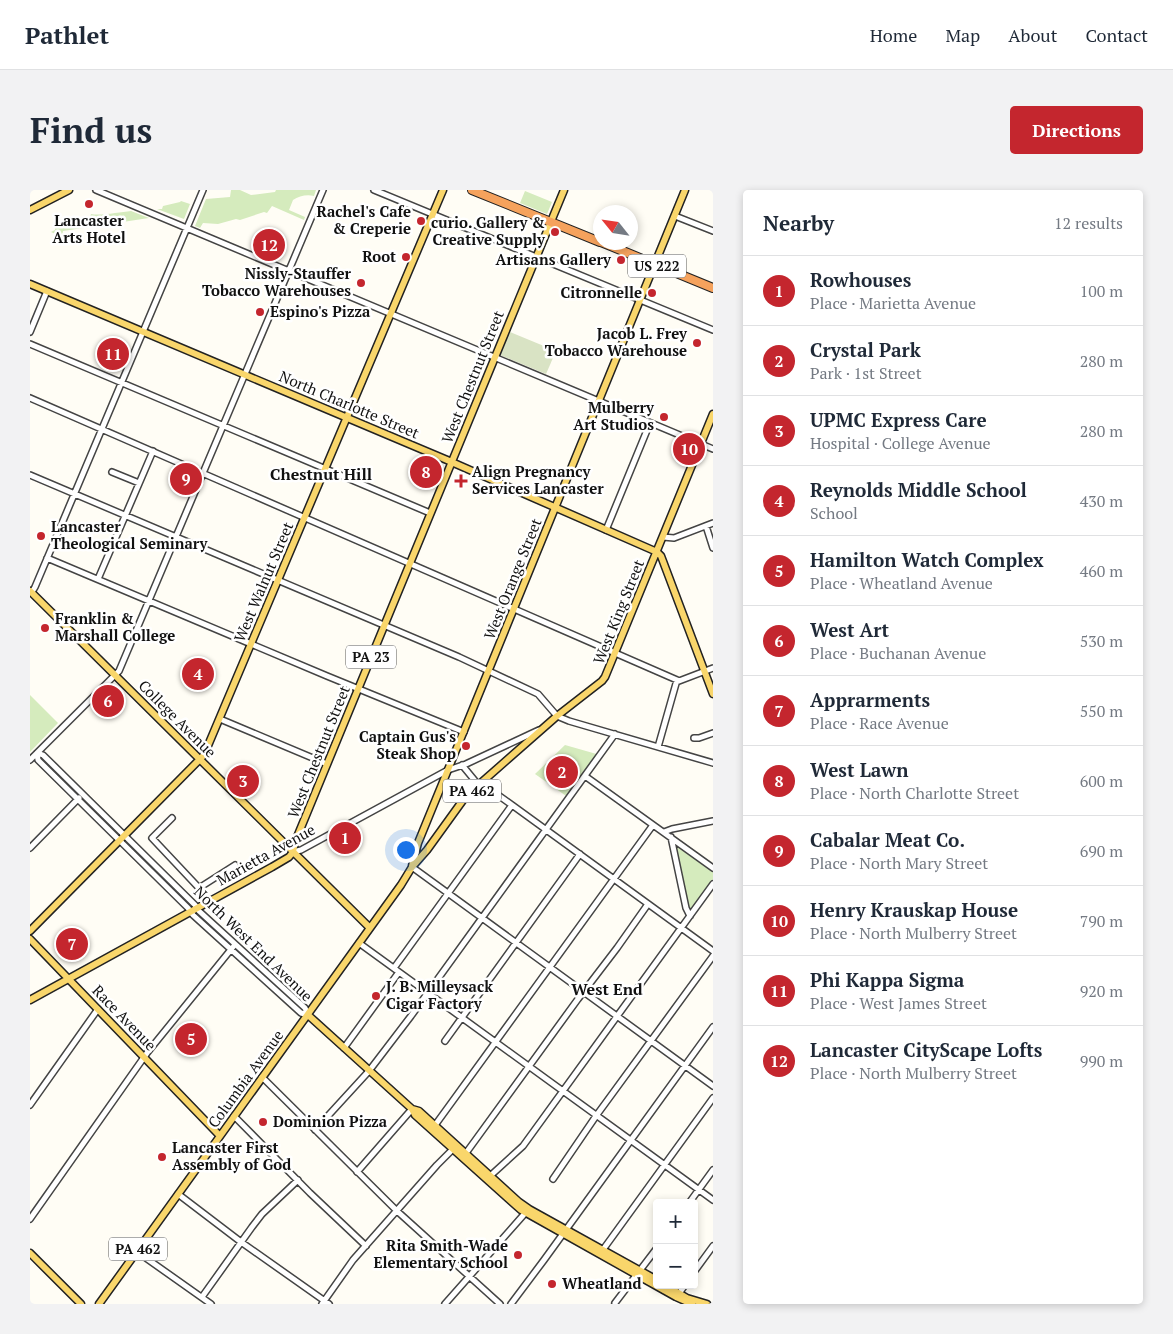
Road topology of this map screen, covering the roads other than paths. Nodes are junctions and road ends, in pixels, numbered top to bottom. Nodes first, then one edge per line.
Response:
1 (69, 190) edge
2 (96, 190) edge
3 (203, 190) edge
4 (323, 190) edge
5 (374, 190) edge
6 (443, 190) edge
7 (472, 190) edge
8 (564, 190) edge
9 (685, 190) edge
10 (30, 210) edge
11 (433, 214) junction
12 (675, 216) junction
13 (551, 222) junction
14 (186, 228) junction
15 (713, 230) edge
16 (593, 239) edge
17 (620, 250) edge
18 (536, 257) junction
19 (655, 265) junction
20 (289, 271) junction
21 (30, 284) edge
22 (713, 288) edge
23 (47, 291) junction
24 (640, 300) junction
25 (390, 314) junction
26 (713, 330) edge
27 (30, 332) edge
28 (143, 332) junction
29 (30, 344) edge
30 (494, 358) junction
31 (245, 375) junction
32 (121, 382) junction
33 (30, 398) edge
34 (598, 402) junction
35 (713, 414) edge
36 (347, 418) junction
37 (650, 423) junction
38 (224, 426) junction
39 (102, 428) junction
40 (701, 444) junction
41 (713, 450) edge
42 (153, 451) junction
43 (451, 462) junction
44 (326, 468) junction
45 (112, 472) dead end
46 (204, 473) junction
47 (30, 475) edge
48 (139, 483) junction
49 (74, 494) junction
50 (556, 508) junction
51 (430, 513) junction
52 (126, 515) junction
53 (305, 517) junction
54 (713, 523) edge
55 (706, 526) junction
56 (606, 530) junction
57 (176, 537) junction
58 (663, 537) junction
59 (713, 548) edge
60 (657, 552) junction
61 (47, 558) junction
62 (410, 563) junction
63 (98, 579) junction
64 (278, 580) junction
65 (31, 592) edge
66 (149, 601) junction
67 (513, 609) junction
68 (384, 625) junction
69 (251, 644) junction
70 (616, 653) junction
71 (713, 668) edge
72 (489, 670) junction
73 (705, 671) junction
74 (114, 675) junction
75 (677, 680) junction
76 (358, 689) junction
77 (713, 694) edge
78 (558, 716) junction
79 (220, 719) junction
80 (545, 726) junction
81 (464, 732) junction
82 (713, 733) edge
83 (615, 734) junction
84 (694, 738) dead end
85 (658, 746) junction
86 (37, 753) junction
87 (30, 760) edge
88 (200, 760) junction
89 (713, 762) edge
90 (327, 764) junction
91 (462, 765) junction
92 (448, 770) junction
93 (585, 776) junction
94 (480, 784) junction
95 (83, 794) junction
96 (78, 799) junction
97 (512, 805) junction
98 (172, 818) dead end
99 (713, 821) edge
100 (653, 825) junction
101 (546, 830) junction
102 (664, 832) junction
103 (671, 837) junction
104 (122, 838) junction
105 (30, 848) edge
106 (293, 852) junction
107 (580, 854) junction
108 (235, 865) dead end
109 (412, 868) junction
110 (713, 868) edge
111 (614, 879) junction
112 (713, 884) edge
113 (448, 894) junction
114 (648, 904) junction
115 (193, 910) junction
116 (690, 916) junction
117 (482, 918) junction
118 (370, 928) junction
119 (682, 928) junction
120 (30, 931) edge
121 (30, 939) edge
122 (359, 943) junction
123 (516, 943) junction
124 (235, 944) junction
125 (231, 950) junction
126 (713, 951) edge
127 (713, 956) edge
128 (550, 967) junction
129 (394, 968) junction
130 (400, 972) junction
131 (68, 979) junction
132 (583, 992) junction
133 (428, 993) junction
134 (30, 1000) edge
135 (98, 1009) junction
136 (308, 1015) junction
137 (618, 1016) junction
138 (462, 1018) junction
139 (713, 1027) edge
140 (445, 1041) dead end
141 (652, 1041) junction
142 (496, 1042) junction
143 (344, 1048) junction
144 (144, 1057) junction
145 (685, 1065) junction
146 (529, 1066) junction
147 (369, 1071) junction
148 (262, 1078) junction
149 (713, 1086) edge
150 (564, 1091) junction
151 (713, 1098) edge
152 (30, 1104) edge
153 (412, 1109) junction
154 (234, 1116) junction
155 (596, 1116) junction
156 (433, 1128) junction
157 (315, 1130) junction
158 (220, 1136) junction
159 (631, 1140) junction
160 (455, 1148) junction
161 (466, 1153) junction
162 (665, 1165) junction
163 (713, 1170) edge
164 (357, 1172) junction
165 (488, 1177) junction
166 (552, 1179) dead end
167 (298, 1180) junction
168 (699, 1189) junction
169 (178, 1194) junction
170 (692, 1199) edge
171 (713, 1200) edge
172 (397, 1211) junction
173 (527, 1211) junction
174 (30, 1219) edge
175 (565, 1232) junction
176 (241, 1242) junction
177 (366, 1246) junction
178 (713, 1246) edge
179 (136, 1251) junction
180 (602, 1252) junction
181 (30, 1253) edge
182 (653, 1253) edge
183 (698, 1267) edge
184 (638, 1273) junction
185 (470, 1277) junction
186 (653, 1279) edge
187 (670, 1289) edge
188 (682, 1289) edge
189 (678, 1295) junction
190 (202, 1297) junction
191 (325, 1303) edge
192 (615, 1303) edge
193 (81, 1304) edge
194 (99, 1304) edge
195 (211, 1304) edge
196 (445, 1304) edge
197 (500, 1304) edge
198 (511, 1304) edge
199 (692, 1304) edge
200 (707, 1304) edge

1 - 10 main road
2 - 14 street
3 - 14 street
4 - 20 street
5 - 11 street
6 - 11 main road, West Walnut Street
7 - 13 highway, US 222
8 - 13 main road, West Chestnut Street / PA 23
9 - 12 main road, West Orange Street
11 - 18 street
11 - 25 main road, West Walnut Street
12 - 15 street
12 - 19 main road, West Orange Street
13 - 16 highway, US 222
13 - 18 main road, West Chestnut Street / PA 23
14 - 20 street
14 - 28 street
17 - 19 highway, US 222
18 - 24 street
18 - 30 main road, West Chestnut Street / PA 23
19 - 22 highway, US 222
19 - 24 main road, West Orange Street
20 - 25 street
20 - 31 street
21 - 23 main road, North Charlotte Street
23 - 27 street
23 - 28 main road, North Charlotte Street
24 - 26 street
24 - 34 main road, West Orange Street
25 - 30 street
25 - 36 main road, West Walnut Street
28 - 31 main road, North Charlotte Street
28 - 32 street
29 - 32 street
30 - 34 street
30 - 43 main road, West Chestnut Street / PA 23
31 - 36 main road, North Charlotte Street
31 - 38 street
32 - 38 street
32 - 39 street
33 - 39 street
34 - 37 street
34 - 50 main road, West Orange Street
35 - 40 main road, West King Street / PA 462
36 - 43 main road, North Charlotte Street
36 - 44 main road, West Walnut Street
37 - 40 street
37 - 56 street
38 - 44 street
38 - 46 street
39 - 42 street
39 - 49 street
40 - 41 street
40 - 58 main road, West King Street / PA 462
42 - 46 street
42 - 48 street
43 - 50 main road, North Charlotte Street
43 - 51 main road, West Chestnut Street / PA 23
44 - 51 street
44 - 53 main road, West Walnut Street
45 - 48 street
46 - 53 street
46 - 57 street
47 - 49 street
48 - 52 street
49 - 52 street
49 - 61 street
50 - 56 main road, North Charlotte Street
50 - 67 main road, West Orange Street
51 - 62 main road, West Chestnut Street / PA 23
52 - 57 street
52 - 63 street
53 - 62 street
53 - 64 main road, West Walnut Street
54 - 55 street
55 - 58 street
55 - 59 street
56 - 60 main road, North Charlotte Street
57 - 64 street
57 - 66 street
58 - 60 main road, West King Street / PA 462
60 - 70 main road, West King Street / PA 462
60 - 73 main road
61 - 63 street
61 - 65 street
62 - 67 street
62 - 68 main road, West Chestnut Street / PA 23
63 - 66 street
64 - 68 street
64 - 69 main road, West Walnut Street
65 - 74 main road, College Avenue
66 - 69 street
66 - 74 street
67 - 70 street
67 - 72 main road, West Orange Street
68 - 72 street
68 - 76 main road, West Chestnut Street / PA 23
69 - 76 street
69 - 79 main road, West Walnut Street
70 - 75 street
70 - 78 main road, West King Street / PA 462
71 - 73 street
72 - 78 street
72 - 81 main road, West Orange Street
73 - 75 street
73 - 77 main road
74 - 86 street
74 - 88 main road, College Avenue
75 - 85 street
76 - 81 street
76 - 90 main road, West Chestnut Street / PA 23
78 - 80 main road, West King Street / PA 462
78 - 83 street
79 - 88 main road, West Walnut Street
79 - 90 street
80 - 91 street, Marietta Avenue
80 - 94 main road, West King Street / PA 462
81 - 92 main road, West Orange Street
82 - 84 street
83 - 85 street
83 - 93 street
85 - 89 street
86 - 87 street
86 - 95 street, North West End Avenue
86 - 96 street, North West End Avenue
88 - 104 main road, West Walnut Street
88 - 106 main road, College Avenue
90 - 106 main road, West Chestnut Street / PA 23
91 - 92 street, Marietta Avenue
91 - 94 street
92 - 106 street, Marietta Avenue
92 - 109 main road, West Orange Street
93 - 100 street
93 - 101 street
94 - 97 street
94 - 109 main road, West King Street / PA 462
95 - 96 street
95 - 104 street, North West End Avenue
96 - 104 street, North West End Avenue
96 - 105 street
97 - 101 street
97 - 113 street
98 - 108 street
99 - 102 street
100 - 102 street
100 - 111 street
101 - 107 street
101 - 117 street
102 - 103 street
103 - 110 street
103 - 116 street
104 - 115 street, North West End Avenue
104 - 120 main road, West Walnut Street
106 - 115 main road, Marietta Avenue
106 - 118 main road, College Avenue
107 - 111 street
107 - 123 street
109 - 113 street
109 - 118 main road, Columbia Avenue / PA 462
111 - 114 street
111 - 128 street
112 - 116 street
113 - 117 street
113 - 129 street
114 - 119 street
114 - 132 street
115 - 124 street, North West End Avenue
115 - 125 street, North West End Avenue
115 - 131 main road, Marietta Avenue
116 - 119 street
117 - 123 street
117 - 133 street
118 - 122 main road, Columbia Avenue / PA 462
119 - 126 street
119 - 137 street
121 - 131 main road, Race Avenue
122 - 129 street
122 - 136 main road, Columbia Avenue / PA 462
123 - 128 street
123 - 138 street
124 - 125 street
124 - 136 street, North West End Avenue
125 - 136 street, North West End Avenue
125 - 144 street
127 - 141 street
128 - 132 street
128 - 142 street
129 - 130 street
130 - 133 street
130 - 143 street
131 - 134 main road, Marietta Avenue
131 - 135 main road, Race Avenue
132 - 137 street
132 - 146 street
133 - 138 street
133 - 147 street
135 - 144 main road, Race Avenue
135 - 152 street
136 - 143 main road
136 - 148 main road, Columbia Avenue / PA 462
137 - 141 street
137 - 150 street
138 - 140 street
138 - 142 street
139 - 145 street
141 - 145 street
141 - 155 street
142 - 146 street
142 - 156 street
143 - 147 main road
144 - 158 main road, Race Avenue
144 - 174 street
145 - 149 street
145 - 159 street
146 - 150 street
146 - 161 street
147 - 153 main road
147 - 157 street
148 - 154 main road, Columbia Avenue / PA 462
148 - 157 street
150 - 155 street
150 - 165 street
151 - 162 street
153 - 156 main road
153 - 164 street
154 - 158 main road, Columbia Avenue / PA 462
154 - 167 street
155 - 159 street
155 - 166 street
156 - 160 main road
157 - 164 street
158 - 169 main road, Columbia Avenue / PA 462
159 - 162 street
159 - 175 street
160 - 161 main road
160 - 165 main road
160 - 172 street
161 - 165 main road
162 - 168 street
162 - 180 street
163 - 168 street
164 - 172 street
165 - 173 main road
167 - 176 street
167 - 177 street
168 - 170 street
168 - 171 street
169 - 176 street
169 - 179 main road, Columbia Avenue / PA 462
172 - 177 street
172 - 185 street
173 - 175 main road
173 - 185 street
175 - 180 main road
175 - 198 street
176 - 190 street
176 - 191 street
177 - 191 street
178 - 183 street
179 - 190 street
179 - 194 main road, Columbia Avenue / PA 462
180 - 184 main road
181 - 193 main road
182 - 184 street
184 - 186 main road
184 - 189 main road
184 - 192 street
185 - 196 street
185 - 197 street
187 - 189 main road
188 - 189 street
189 - 199 main road
189 - 200 main road
190 - 195 street

